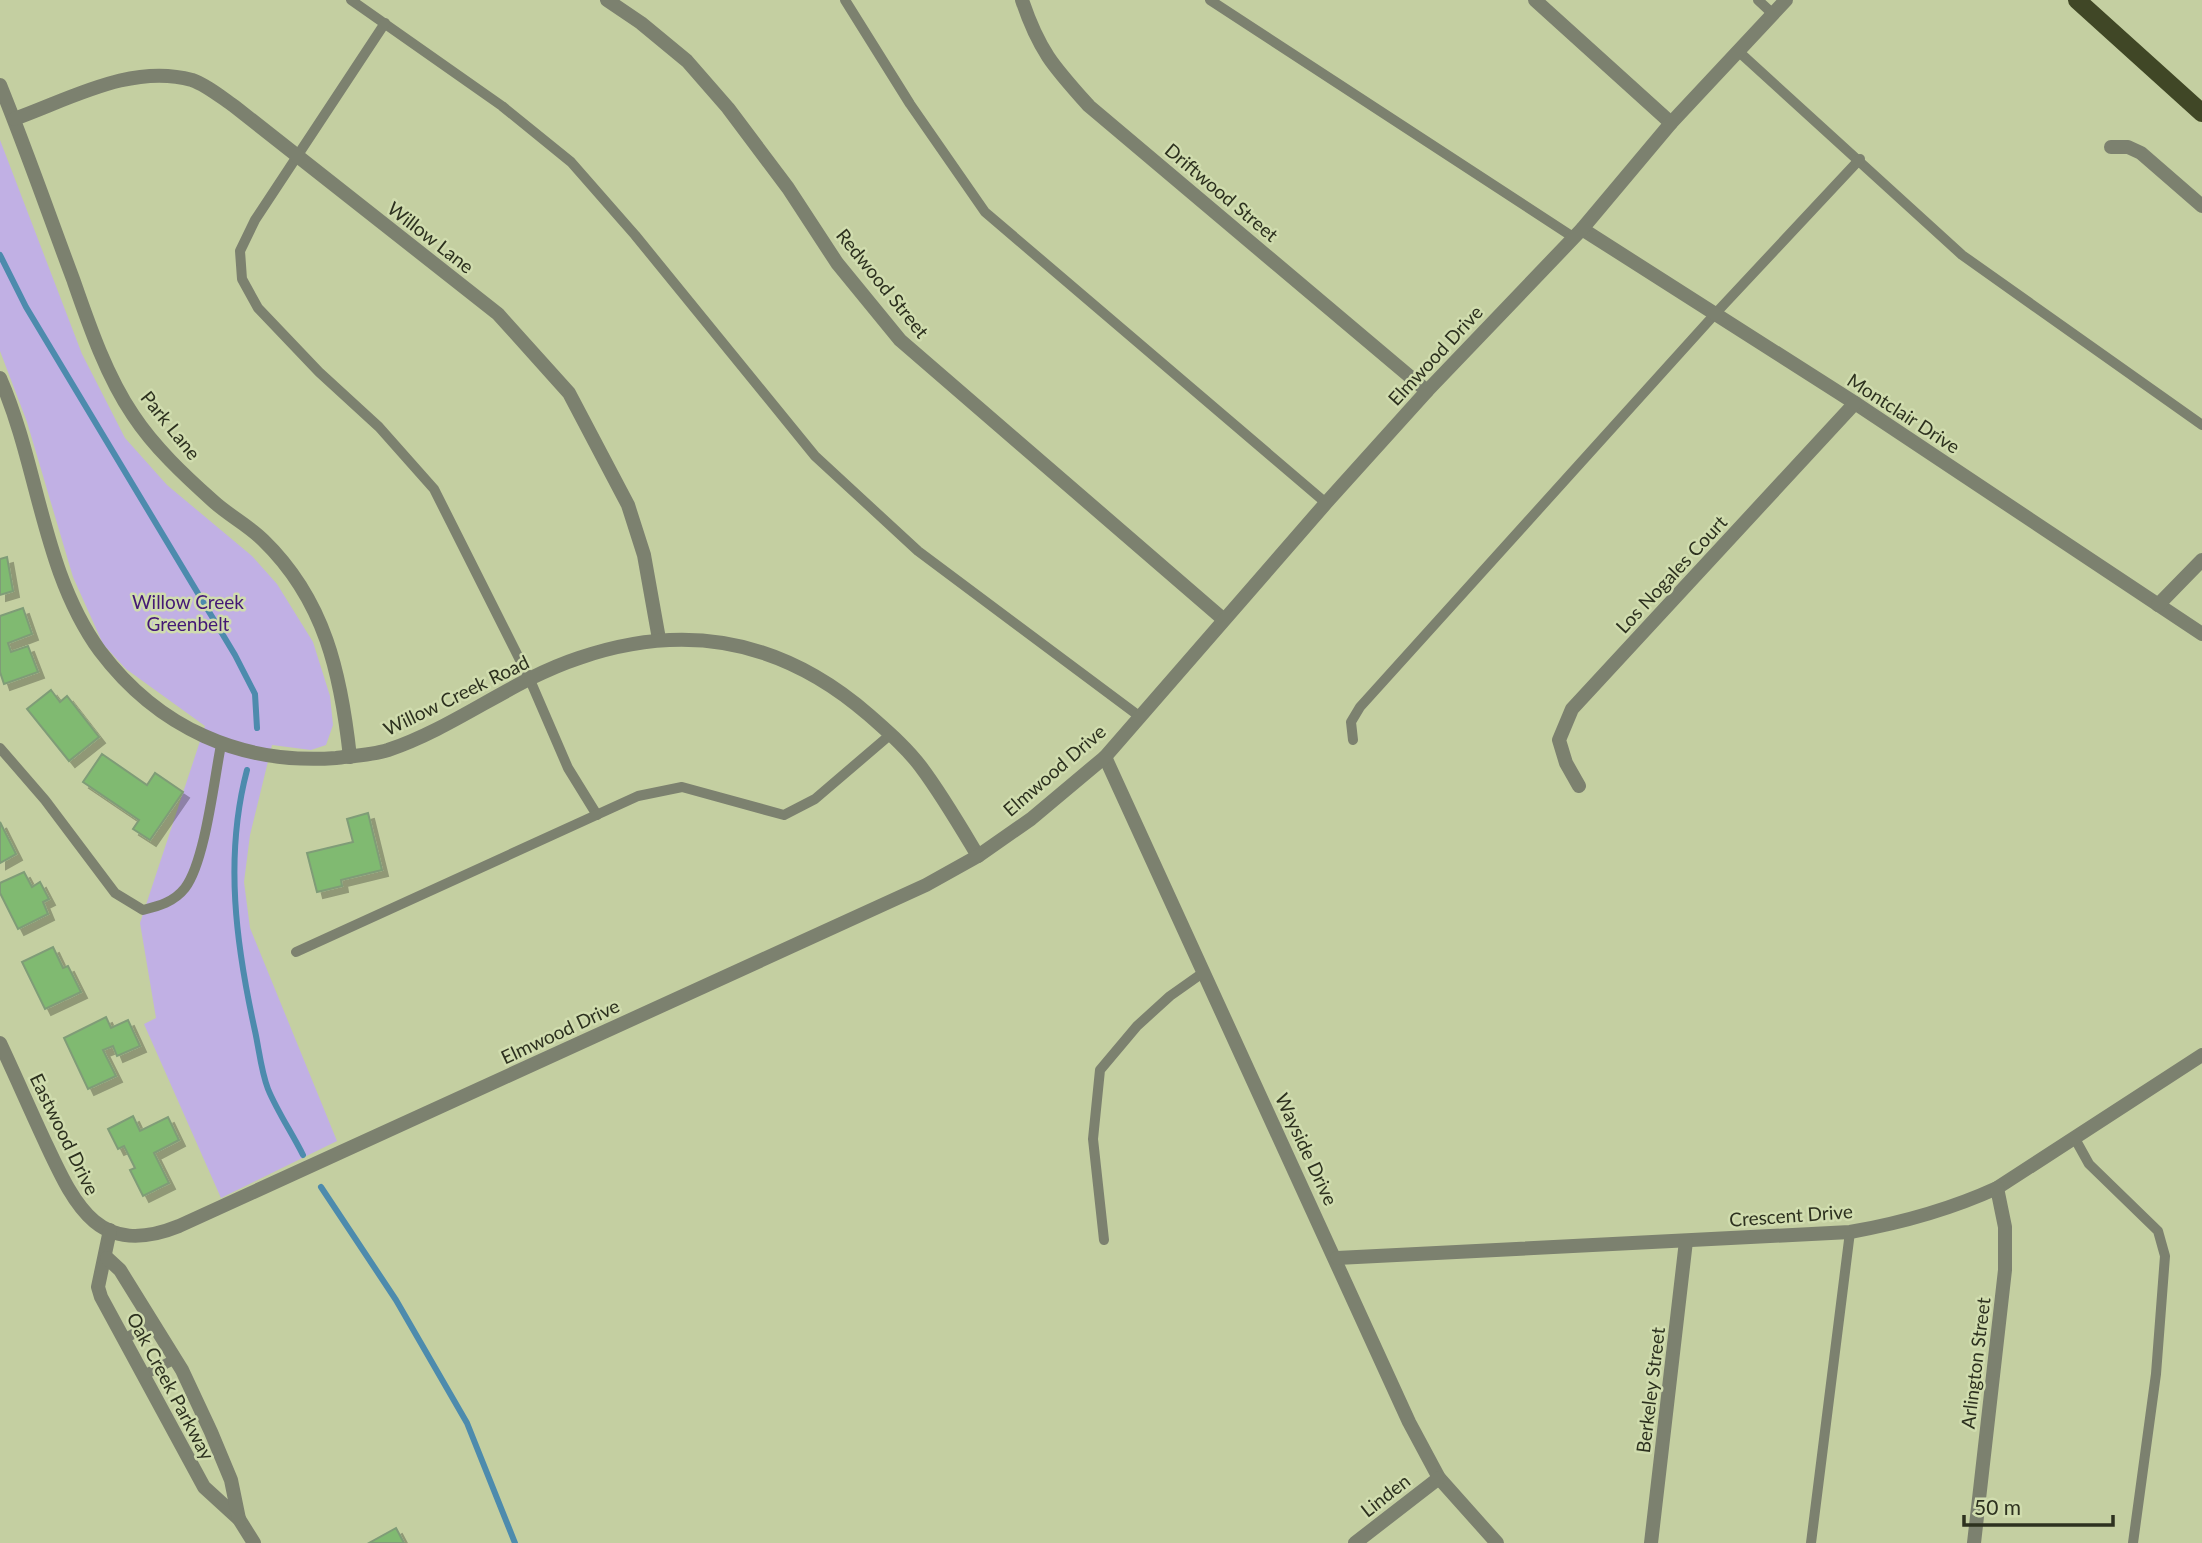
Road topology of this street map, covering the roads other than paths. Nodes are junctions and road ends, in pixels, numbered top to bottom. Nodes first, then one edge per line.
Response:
1 (351, 0) edge
2 (607, 0) edge
3 (845, 0) edge
4 (1022, 0) edge
5 (1210, 0) edge
6 (1535, 0) edge
7 (1758, 0) edge
8 (1786, 0) edge
9 (2077, 0) edge
10 (1773, 14) junction
11 (385, 23) junction
12 (1738, 51) junction
13 (0, 85) edge
14 (2202, 113) edge
15 (14, 119) junction
16 (1671, 123) junction
17 (2111, 147) dead end
18 (298, 156) junction
19 (1860, 159) junction
20 (2202, 206) edge
21 (1578, 233) junction
22 (1715, 314) junction
23 (0, 378) edge
24 (1427, 391) junction
25 (1855, 403) junction
26 (2202, 425) edge
27 (1326, 503) junction
28 (2202, 560) edge
29 (2158, 605) junction
30 (1223, 619) junction
31 (2202, 634) edge
32 (659, 639) junction
33 (530, 680) junction
34 (1139, 716) junction
35 (891, 734) junction
36 (1353, 740) dead end
37 (221, 745) junction
38 (0, 748) edge
39 (350, 757) junction
40 (1105, 757) junction
41 (1579, 786) dead end
42 (597, 815) junction
43 (978, 856) junction
44 (296, 952) dead end
45 (1204, 971) junction
46 (0, 1042) edge
47 (2202, 1055) edge
48 (2074, 1137) junction
49 (1997, 1188) junction
50 (110, 1230) junction
51 (1850, 1232) junction
52 (1104, 1240) dead end
53 (1686, 1241) junction
54 (107, 1258) junction
55 (1337, 1258) junction
56 (153, 1323) junction
57 (124, 1339) junction
58 (175, 1359) junction
59 (144, 1375) junction
60 (1439, 1478) junction
61 (239, 1518) junction
62 (254, 1543) edge
63 (1354, 1543) edge
64 (1497, 1543) edge
65 (1651, 1543) edge
66 (1811, 1543) edge
67 (1974, 1543) edge
68 (2133, 1543) edge

1 - 11 lane
2 - 30 street, Redwood Street
3 - 27 lane
4 - 24 street, Driftwood Street
5 - 21 lane
6 - 16 street
7 - 10 lane
8 - 10 street, Elmwood Drive
9 - 14 main road
10 - 12 street, Elmwood Drive
11 - 18 lane
11 - 34 lane
12 - 16 street, Elmwood Drive
12 - 19 lane
13 - 15 street, Park Lane
15 - 18 street, Willow Lane
15 - 39 street, Park Lane
16 - 21 street, Elmwood Drive
17 - 20 street
18 - 32 street, Willow Lane
18 - 33 lane
19 - 22 lane
19 - 26 lane
21 - 22 street, Montclair Drive
21 - 24 street, Elmwood Drive
22 - 25 street, Montclair Drive
22 - 36 lane
23 - 37 street, Willow Creek Road
24 - 27 street, Elmwood Drive
25 - 29 street, Montclair Drive
25 - 41 street, Los Nogales Court
27 - 30 street, Elmwood Drive
28 - 29 street
29 - 31 street, Montclair Drive
30 - 34 street, Elmwood Drive
32 - 33 street, Willow Creek Road
32 - 35 street, Willow Creek Road
33 - 39 street, Willow Creek Road
33 - 42 lane
34 - 40 street, Elmwood Drive
35 - 42 lane
35 - 43 street, Willow Creek Road
37 - 38 lane
37 - 39 street, Willow Creek Road
40 - 43 street, Elmwood Drive
40 - 45 street, Wayside Drive
42 - 44 lane
43 - 50 street, Elmwood Drive
45 - 52 lane
45 - 55 street, Wayside Drive
46 - 50 street, Eastwood Drive
47 - 48 street, Crescent Drive
48 - 49 street, Crescent Drive
48 - 68 lane
49 - 51 street, Crescent Drive
49 - 67 street, Arlington Street
50 - 54 street, Oak Creek Parkway
51 - 53 street, Crescent Drive
51 - 66 lane
53 - 55 street, Crescent Drive
53 - 65 street, Berkeley Street
54 - 56 street, Oak Creek Parkway
54 - 57 street, Oak Creek Parkway
55 - 60 street, Wayside Drive
56 - 57 lane
56 - 58 street, Oak Creek Parkway
57 - 59 street, Oak Creek Parkway
58 - 59 lane
58 - 61 street, Oak Creek Parkway
59 - 61 street, Oak Creek Parkway
60 - 63 street, Linden
60 - 64 street, Wayside Drive
61 - 62 street, Oak Creek Parkway

